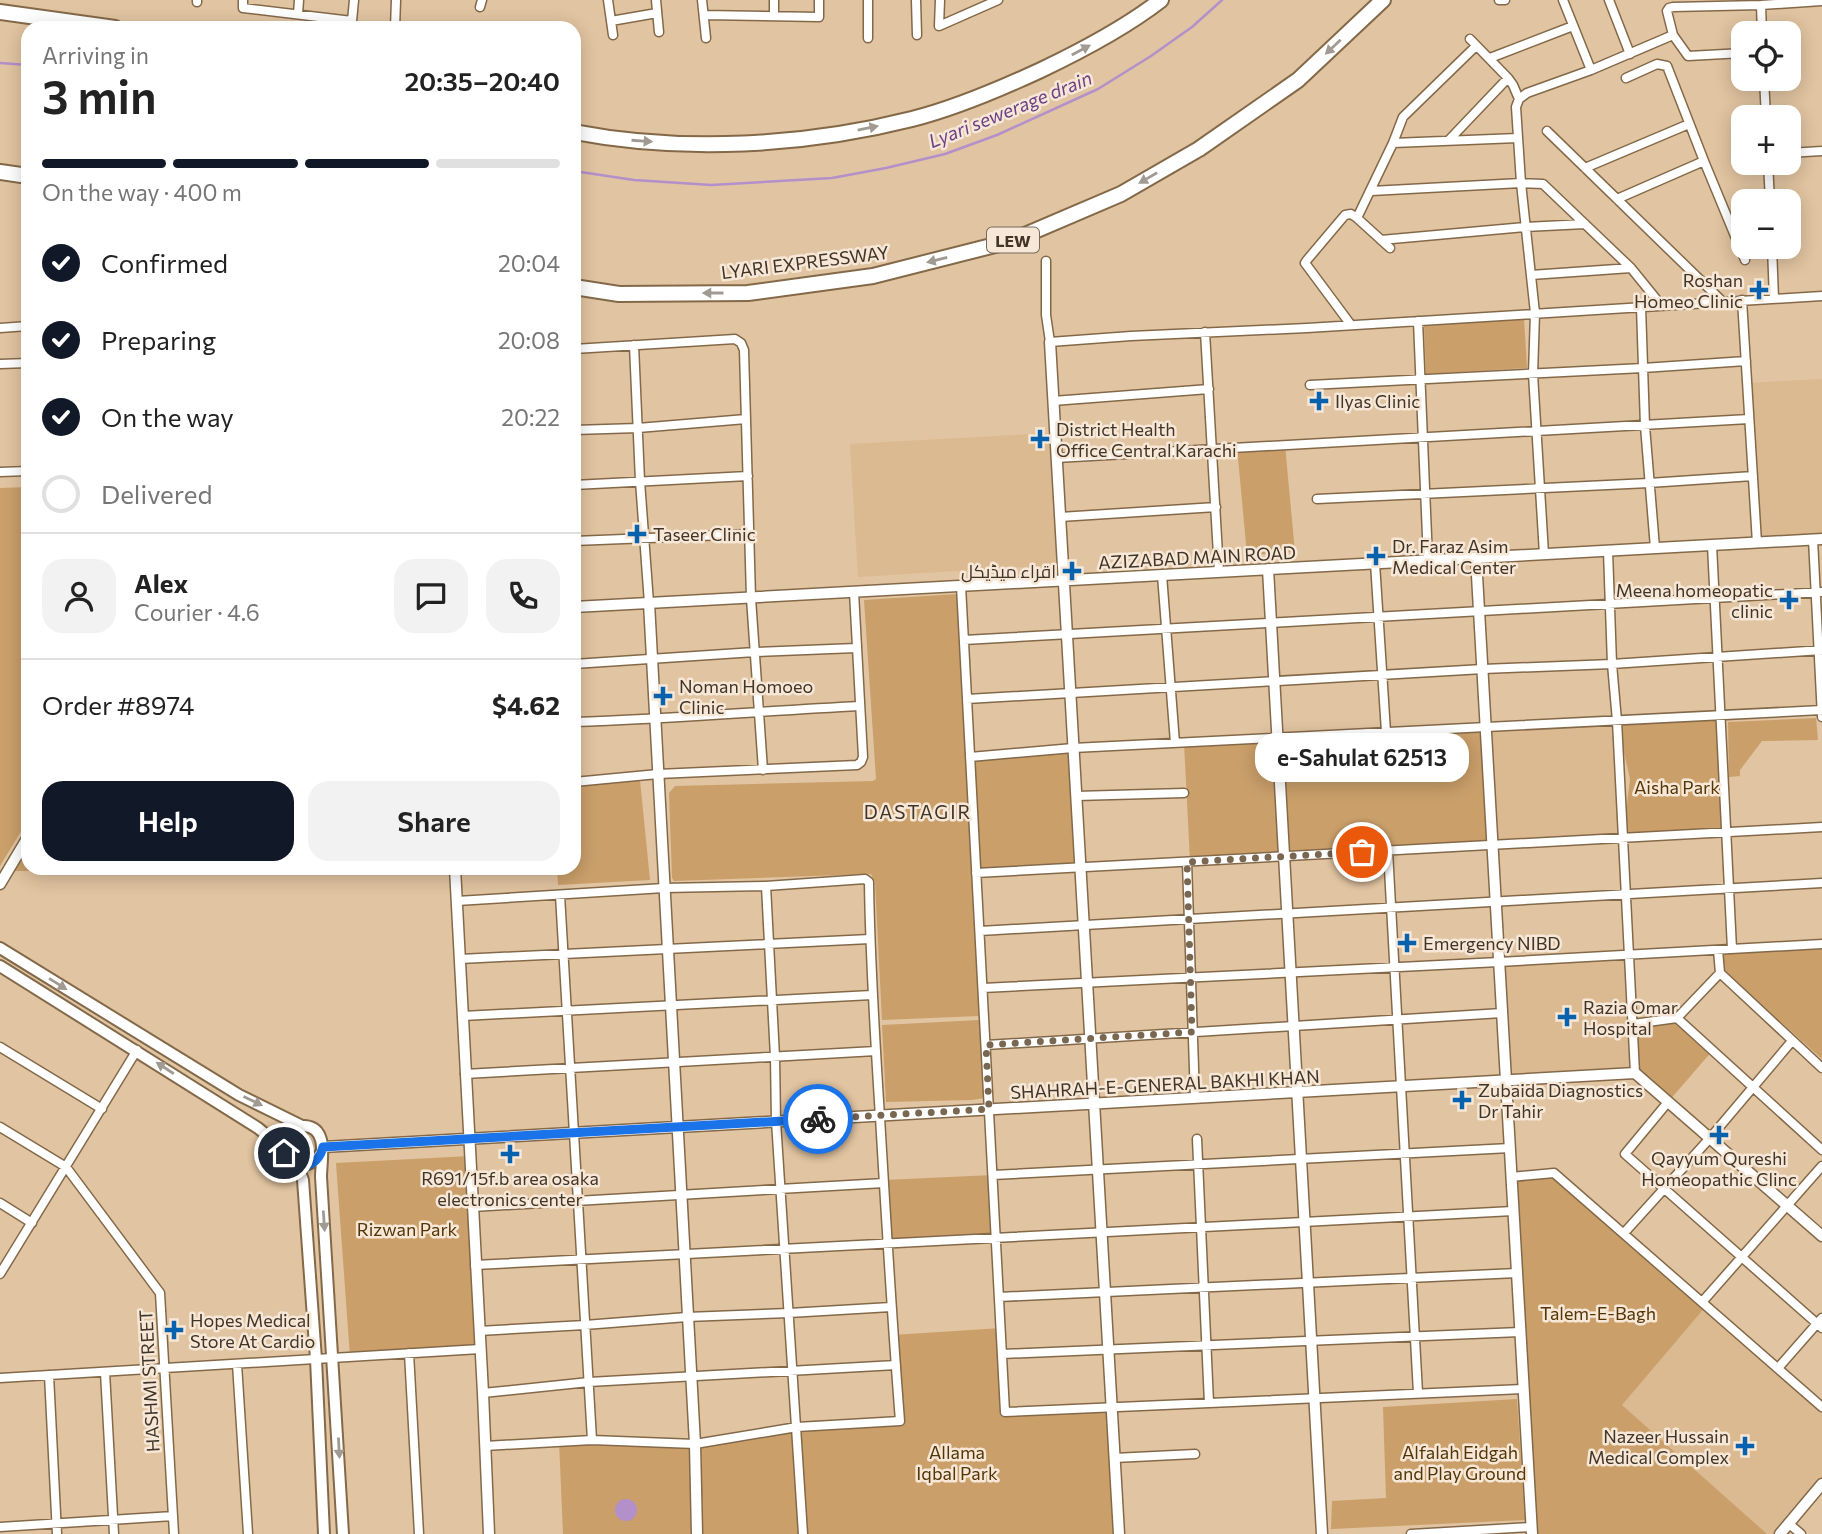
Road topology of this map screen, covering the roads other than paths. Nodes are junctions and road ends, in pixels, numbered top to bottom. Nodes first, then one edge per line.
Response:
1 (243, 0) edge
2 (299, 0) edge
3 (354, 0) edge
4 (396, 0) edge
5 (608, 0) edge
6 (656, 0) edge
7 (702, 0) edge
8 (774, 0) edge
9 (819, 0) edge
10 (868, 0) edge
11 (916, 0) edge
12 (940, 0) edge
13 (998, 0) edge
14 (1161, 0) edge
15 (1383, 0) edge
16 (1499, 0) edge
17 (1505, 0) edge
18 (1563, 0) edge
19 (1609, 0) edge
20 (1806, 1) edge
21 (1822, 1) edge
22 (1761, 5) junction
23 (0, 12) edge
24 (657, 13) junction
25 (298, 14) junction
26 (704, 15) junction
27 (774, 16) junction
28 (65, 21) edge
29 (395, 21) edge
30 (611, 21) junction
31 (1762, 21) edge
32 (1573, 26) junction
33 (659, 32) dead end
34 (613, 35) dead end
35 (917, 35) dead end
36 (1673, 36) junction
37 (706, 38) dead end
38 (868, 38) dead end
39 (1630, 54) junction
40 (1731, 54) edge
41 (1490, 58) junction
42 (1591, 70) junction
43 (1508, 78) junction
44 (1626, 78) dead end
45 (1519, 99) junction
46 (1689, 124) junction
47 (1547, 131) dead end
48 (581, 133) edge
49 (1518, 138) junction
50 (1449, 140) junction
51 (1393, 143) junction
52 (1822, 151) edge
53 (1801, 152) edge
54 (1704, 161) junction
55 (1585, 168) junction
56 (0, 172) edge
57 (21, 175) edge
58 (1521, 183) junction
59 (1371, 191) junction
60 (1617, 199) junction
61 (1357, 218) junction
62 (1585, 224) junction
63 (1525, 227) junction
64 (1381, 240) junction
65 (1390, 248) dead end
66 (1772, 259) edge
67 (1745, 260) dead end
68 (1046, 261) dead end
69 (1631, 268) junction
70 (1531, 275) junction
71 (581, 288) edge
72 (1822, 296) edge
73 (1774, 299) junction
74 (1742, 300) junction
75 (1724, 303) junction
76 (1661, 305) junction
77 (1641, 307) junction
78 (1535, 313) junction
79 (1418, 321) junction
80 (1351, 325) junction
81 (21, 326) edge
82 (0, 328) edge
83 (1205, 332) junction
84 (1050, 342) junction
85 (634, 345) junction
86 (581, 349) edge
87 (1746, 361) junction
88 (21, 364) edge
89 (0, 365) edge
90 (1643, 368) junction
91 (1533, 374) junction
92 (1420, 380) junction
93 (1310, 385) dead end
94 (1209, 388) junction
95 (1053, 401) junction
96 (746, 419) junction
97 (1749, 419) junction
98 (1645, 426) junction
99 (638, 428) junction
100 (581, 430) edge
101 (1536, 431) junction
102 (1423, 437) junction
103 (1212, 449) junction
104 (1056, 458) junction
105 (21, 471) edge
106 (0, 472) edge
107 (748, 476) junction
108 (1753, 476) junction
109 (640, 481) junction
110 (1649, 483) junction
111 (581, 485) edge
112 (1540, 488) junction
113 (1425, 494) junction
114 (1317, 499) dead end
115 (1216, 506) junction
116 (1060, 517) junction
117 (749, 534) junction
118 (644, 537) junction
119 (1817, 539) edge
120 (581, 541) edge
121 (1757, 542) junction
122 (1712, 545) junction
123 (1655, 548) junction
124 (1608, 551) junction
125 (1544, 554) junction
126 (1476, 558) junction
127 (1428, 561) junction
128 (1375, 564) junction
129 (1268, 569) junction
130 (1219, 572) junction
131 (1162, 575) junction
132 (1063, 580) junction
133 (961, 586) junction
134 (854, 592) junction
135 (1819, 592) edge
136 (751, 597) junction
137 (1714, 598) junction
138 (649, 603) junction
139 (1611, 604) junction
140 (581, 607) edge
141 (1479, 611) junction
142 (1379, 617) junction
143 (1271, 623) junction
144 (1166, 629) junction
145 (1067, 634) junction
146 (964, 640) junction
147 (856, 648) junction
148 (1820, 650) edge
149 (755, 652) junction
150 (1718, 656) junction
151 (652, 659) junction
152 (581, 664) edge
153 (1612, 664) junction
154 (1483, 669) junction
155 (1382, 675) junction
156 (1274, 681) junction
157 (1171, 687) junction
158 (1070, 693) junction
159 (967, 699) junction
160 (859, 706) junction
161 (1822, 710) edge
162 (759, 711) junction
163 (1721, 716) junction
164 (1822, 717) edge
165 (655, 719) junction
166 (1617, 721) junction
167 (581, 722) edge
168 (1486, 727) junction
169 (1387, 732) junction
170 (1278, 738) junction
171 (1175, 743) junction
172 (1073, 748) junction
173 (970, 757) junction
174 (762, 770) junction
175 (658, 774) junction
176 (581, 781) edge
177 (1184, 793) dead end
178 (1076, 796) junction
179 (1822, 827) edge
180 (1727, 832) junction
181 (1623, 838) junction
182 (1493, 845) junction
183 (21, 849) edge
184 (1388, 851) junction
185 (1284, 857) junction
186 (1187, 862) junction
187 (1080, 868) junction
188 (976, 873) junction
189 (455, 875) edge
190 (1822, 883) edge
191 (0, 884) edge
192 (766, 886) junction
193 (664, 888) junction
194 (1729, 888) junction
195 (1626, 894) junction
196 (560, 895) junction
197 (457, 901) junction
198 (1496, 902) junction
199 (1391, 908) junction
200 (1287, 914) junction
201 (1189, 919) junction
202 (1083, 925) junction
203 (979, 931) junction
204 (870, 939) junction
205 (771, 944) junction
206 (1822, 944) edge
207 (0, 948) edge
208 (668, 949) junction
209 (1732, 949) junction
210 (1717, 950) junction
211 (564, 954) junction
212 (1629, 955) junction
213 (460, 959) junction
214 (1499, 962) junction
215 (0, 966) edge
216 (1395, 967) junction
217 (1291, 972) junction
218 (1720, 973) junction
219 (1191, 977) junction
220 (1087, 982) junction
221 (982, 988) junction
222 (872, 995) junction
223 (773, 1000) junction
224 (671, 1005) junction
225 (567, 1010) junction
226 (1502, 1013) junction
227 (463, 1016) junction
228 (1677, 1018) junction
229 (1398, 1020) junction
230 (1633, 1024) junction
231 (1294, 1026) junction
232 (1192, 1032) junction
233 (1090, 1039) junction
234 (1792, 1041) junction
235 (986, 1045) junction
236 (0, 1047) edge
237 (137, 1051) junction
238 (876, 1051) junction
239 (775, 1057) junction
240 (674, 1062) junction
241 (570, 1068) junction
242 (1822, 1068) edge
243 (466, 1073) junction
244 (1635, 1073) junction
245 (1506, 1080) junction
246 (1401, 1086) junction
247 (1753, 1087) junction
248 (1297, 1092) junction
249 (1195, 1098) junction
250 (1668, 1102) junction
251 (1094, 1103) junction
252 (102, 1109) junction
253 (989, 1109) junction
254 (880, 1115) junction
255 (776, 1121) junction
256 (302, 1126) junction
257 (0, 1127) edge
258 (677, 1127) junction
259 (574, 1133) junction
260 (469, 1138) junction
261 (1710, 1138) junction
262 (1197, 1139) dead end
263 (282, 1148) junction
264 (1510, 1148) junction
265 (322, 1150) junction
266 (1822, 1150) edge
267 (1405, 1154) junction
268 (1301, 1159) junction
269 (292, 1163) junction
270 (1198, 1164) junction
271 (1822, 1166) edge
272 (66, 1167) junction
273 (1097, 1170) junction
274 (993, 1175) junction
275 (1511, 1177) junction
276 (884, 1183) junction
277 (1664, 1188) junction
278 (781, 1189) junction
279 (681, 1195) junction
280 (578, 1200) junction
281 (0, 1203) edge
282 (1787, 1206) junction
283 (472, 1207) junction
284 (1513, 1211) junction
285 (1408, 1217) junction
286 (1305, 1222) junction
287 (32, 1223) junction
288 (1201, 1228) junction
289 (1101, 1233) junction
290 (1624, 1233) junction
291 (1822, 1236) edge
292 (996, 1238) junction
293 (887, 1244) junction
294 (785, 1249) junction
295 (684, 1255) junction
296 (1742, 1258) junction
297 (582, 1260) junction
298 (475, 1265) junction
299 (0, 1273) edge
300 (1517, 1273) junction
301 (1412, 1278) junction
302 (1308, 1283) junction
303 (1203, 1287) junction
304 (1105, 1292) junction
305 (999, 1297) junction
306 (1703, 1301) junction
307 (891, 1307) junction
308 (789, 1313) junction
309 (687, 1317) junction
310 (1820, 1323) edge
311 (585, 1325) junction
312 (479, 1331) junction
313 (1520, 1332) junction
314 (1415, 1337) junction
315 (1311, 1341) junction
316 (1206, 1346) junction
317 (480, 1349) junction
318 (1108, 1350) junction
319 (409, 1353) junction
320 (1002, 1354) junction
321 (333, 1358) junction
322 (316, 1359) junction
323 (237, 1364) junction
324 (896, 1365) junction
325 (164, 1368) junction
326 (1778, 1368) junction
327 (793, 1370) junction
328 (105, 1371) junction
329 (49, 1375) junction
330 (691, 1377) junction
331 (0, 1378) edge
332 (589, 1382) junction
333 (1524, 1389) junction
334 (483, 1393) junction
335 (1418, 1393) junction
336 (1315, 1398) junction
337 (1209, 1403) junction
338 (1111, 1407) junction
339 (1822, 1407) edge
340 (797, 1427) junction
341 (592, 1440) junction
342 (695, 1444) junction
343 (485, 1446) junction
344 (1195, 1454) dead end
345 (1114, 1458) junction
346 (1822, 1484) edge
347 (173, 1516) junction
348 (113, 1520) junction
349 (57, 1523) junction
350 (1788, 1523) junction
351 (0, 1527) edge
352 (1532, 1530) edge
353 (57, 1534) edge
354 (114, 1534) edge
355 (174, 1534) edge
356 (248, 1534) edge
357 (324, 1534) edge
358 (343, 1534) edge
359 (419, 1534) edge
360 (489, 1534) edge
361 (697, 1534) edge
362 (803, 1534) edge
363 (1118, 1534) edge
364 (1322, 1534) edge
365 (1410, 1534) edge
366 (1428, 1534) edge
367 (1780, 1534) edge
368 (1801, 1534) edge

1 - 25 street
2 - 25 street
3 - 25 street
4 - 29 street
5 - 30 street
6 - 24 street
7 - 26 street
8 - 27 street
9 - 27 street
10 - 38 street
11 - 35 street
12 - 13 street
48 -> 14 highway
15 -> 71 highway, LYARI EXPRESSWAY / LEW
16 - 17 street
18 - 32 street
19 - 39 street
20 - 21 street
20 - 22 street
22 - 31 street
22 - 36 street
23 - 28 highway
24 - 30 street
24 - 33 street
26 - 27 street
26 - 37 street
30 - 34 street
32 - 41 street
32 - 42 street
36 - 39 street
36 - 40 street
39 - 42 street
41 - 43 street
41 - 51 street
42 - 45 street
43 - 45 street
43 - 50 street
44 - 46 street
45 - 49 street
46 - 54 street
46 - 55 street
47 - 55 street
49 - 50 street
49 - 58 street
50 - 51 street
51 - 59 street
52 - 53 street
54 - 60 street
54 - 67 street
55 - 60 street
56 - 57 highway
58 - 59 street
58 - 62 street
58 - 63 street
59 - 61 street
60 - 75 street
61 - 64 street
61 - 80 street
62 - 63 street
62 - 69 street
63 - 64 street
63 - 70 street
64 - 65 street
66 - 73 street
68 - 84 street
69 - 70 street
69 - 76 street
70 - 78 street
72 - 73 street
73 - 74 street
74 - 75 street
74 - 87 street
75 - 76 street
76 - 77 street
77 - 78 street
77 - 90 street
78 - 79 street
78 - 91 street
79 - 80 street
79 - 92 street
80 - 83 street
81 - 82 street
83 - 84 street
83 - 94 street
84 - 95 street
85 - 86 street
85 - 96 street
85 - 99 street
87 - 90 street
87 - 97 street
88 - 89 street
90 - 91 street
90 - 98 street
91 - 92 street
91 - 101 street
92 - 93 street
92 - 102 street
94 - 95 street
94 - 103 street
95 - 104 street
96 - 99 street
96 - 107 street
97 - 98 street
97 - 108 street
98 - 101 street
98 - 110 street
99 - 100 street
99 - 109 street
101 - 102 street
101 - 112 street
102 - 103 street
102 - 113 street
103 - 104 street
103 - 115 street
104 - 116 street
105 - 106 street
107 - 109 street
107 - 117 street
108 - 110 street
108 - 121 street
109 - 111 street
109 - 118 street
110 - 112 street
110 - 123 street
112 - 113 street
112 - 125 street
113 - 114 street
113 - 127 street
115 - 116 street
115 - 130 street
116 - 132 street
117 - 118 street
117 - 136 street
118 - 120 street
118 - 138 street
119 - 121 street, AZIZABAD MAIN ROAD
119 - 135 street
121 - 122 street, AZIZABAD MAIN ROAD
122 - 123 street, AZIZABAD MAIN ROAD
122 - 137 street
123 - 124 street, AZIZABAD MAIN ROAD
124 - 125 street, AZIZABAD MAIN ROAD
124 - 139 street
125 - 126 street, AZIZABAD MAIN ROAD
126 - 127 street, AZIZABAD MAIN ROAD
126 - 141 street
127 - 128 street, AZIZABAD MAIN ROAD
128 - 129 street, AZIZABAD MAIN ROAD
128 - 142 street
129 - 130 street, AZIZABAD MAIN ROAD
129 - 143 street
130 - 131 street, AZIZABAD MAIN ROAD
131 - 132 street, AZIZABAD MAIN ROAD
131 - 144 street
132 - 133 street, AZIZABAD MAIN ROAD
132 - 145 street
133 - 134 street, AZIZABAD MAIN ROAD
133 - 146 street
134 - 136 street, AZIZABAD MAIN ROAD
134 - 147 street
135 - 137 street
135 - 148 street
136 - 138 street, AZIZABAD MAIN ROAD
136 - 149 street
137 - 139 street
137 - 150 street
138 - 140 street, AZIZABAD MAIN ROAD
138 - 151 street
139 - 141 street
139 - 153 street
141 - 142 street
141 - 154 street
142 - 143 street
142 - 155 street
143 - 144 street
143 - 156 street
144 - 145 street
144 - 157 street
145 - 146 street
145 - 158 street
146 - 159 street
147 - 149 street
147 - 160 street
148 - 150 street
148 - 161 street
149 - 151 street
149 - 162 street
150 - 153 street
150 - 163 street
151 - 152 street
151 - 165 street
153 - 154 street
153 - 166 street
154 - 155 street
154 - 168 street
155 - 156 street
155 - 169 street
156 - 157 street
156 - 170 street
157 - 158 street
157 - 171 street
158 - 159 street
158 - 172 street
159 - 173 street
160 - 162 street
160 - 174 street
161 - 163 street
161 - 164 street
162 - 165 street
162 - 174 street
163 - 166 street
163 - 180 street
165 - 167 street
165 - 175 street
166 - 168 street
166 - 181 street
168 - 169 street
168 - 182 street
169 - 170 street
170 - 171 street
170 - 185 street
171 - 172 street
172 - 173 street
172 - 178 street
173 - 188 street
174 - 175 street
175 - 176 street
175 - 193 street
177 - 178 street
178 - 187 street
179 - 180 street
180 - 181 street
180 - 194 street
181 - 182 street
181 - 195 street
182 - 184 street
182 - 198 street
183 - 191 street
184 - 185 street
184 - 199 street
185 - 186 street
185 - 200 street
186 - 187 street
186 - 201 street
187 - 188 street
187 - 202 street
188 - 203 street
189 - 197 street
190 - 194 street
192 - 193 street
192 - 204 street
192 - 205 street
193 - 196 street
193 - 208 street
194 - 195 street
194 - 209 street
195 - 198 street
195 - 212 street
196 - 197 street
196 - 211 street
197 - 213 street
198 - 199 street
198 - 214 street
199 - 200 street
199 - 216 street
200 - 201 street
200 - 217 street
201 - 202 street
201 - 219 street
202 - 203 street
202 - 220 street
203 - 221 street
204 - 205 street
204 - 222 street
205 - 208 street
205 - 223 street
206 - 209 street
207 -> 256 main road
208 - 211 street
208 - 224 street
209 - 210 street
210 - 212 street
210 - 218 street
211 - 213 street
211 - 225 street
212 - 214 street
212 - 230 street
213 - 227 street
214 - 216 street
214 - 226 street
215 - 237 main road
216 - 217 street
216 - 229 street
217 - 219 street
217 - 231 street
218 - 228 street
218 - 234 street
219 - 220 street
219 - 232 street
220 - 221 street
220 - 233 street
221 - 235 street
222 - 223 street
222 - 238 street
223 - 224 street
223 - 239 street
224 - 225 street
224 - 240 street
225 - 227 street
225 - 241 street
226 - 229 street
226 - 245 street
227 - 243 street
228 - 230 street
228 - 247 street
229 - 231 street
229 - 246 street
230 - 244 street
231 - 232 street
231 - 248 street
232 - 233 street
232 - 249 street
233 - 235 street
233 - 251 street
234 - 242 street
234 - 247 street
235 - 253 street
236 - 252 street
237 - 252 street
263 -> 237 main road
238 - 239 street
238 - 254 street
239 - 240 street
239 - 255 street
240 - 241 street
240 - 258 street
241 - 243 street
241 - 259 street
243 - 260 street
244 - 245 street, SHAHRAH-E-GENERAL BAKHI KHAN
244 - 250 street
245 - 246 street, SHAHRAH-E-GENERAL BAKHI KHAN
245 - 264 street
246 - 248 street, SHAHRAH-E-GENERAL BAKHI KHAN
246 - 267 street
247 - 261 street
247 - 266 street
248 - 249 street, SHAHRAH-E-GENERAL BAKHI KHAN
248 - 268 street
249 - 251 street, SHAHRAH-E-GENERAL BAKHI KHAN
250 - 261 street
250 - 277 street
251 - 253 street, SHAHRAH-E-GENERAL BAKHI KHAN
251 - 273 street
252 - 272 street
253 - 254 street, SHAHRAH-E-GENERAL BAKHI KHAN
253 - 274 street
254 - 255 street, SHAHRAH-E-GENERAL BAKHI KHAN
254 - 276 street
255 - 258 street, SHAHRAH-E-GENERAL BAKHI KHAN
255 - 278 street
256 - 263 main road
256 - 265 main road
257 - 272 street, HASHMI STREET
258 - 259 street, SHAHRAH-E-GENERAL BAKHI KHAN
258 - 279 street
259 - 260 street, SHAHRAH-E-GENERAL BAKHI KHAN
259 - 280 street
260 - 265 street, SHAHRAH-E-GENERAL BAKHI KHAN
260 - 283 street
261 - 277 street
261 - 282 street
262 - 270 street
263 - 269 main road
264 - 267 street
264 - 275 street
265 - 269 main road
265 -> 321 main road
267 - 268 street
267 - 285 street
268 - 270 street
268 - 286 street
269 - 322 main road
270 - 273 street
270 - 288 street
271 - 282 street
272 - 287 street
272 - 325 street, HASHMI STREET
273 - 274 street
273 - 289 street
274 - 292 street
275 - 284 street
275 - 290 street
276 - 278 street
276 - 293 street
277 - 290 street
277 - 296 street
278 - 279 street
278 - 294 street
279 - 280 street
279 - 295 street
280 - 283 street
280 - 297 street
281 - 287 street
282 - 291 street
282 - 296 street
283 - 298 street
284 - 285 street
284 - 300 street
285 - 286 street
285 - 301 street
286 - 288 street
286 - 302 street
287 - 299 street
288 - 289 street
288 - 303 street
289 - 292 street
289 - 304 street
290 - 306 street
292 - 293 street
292 - 305 street
293 - 294 street
293 - 307 street
294 - 295 street
294 - 308 street
295 - 297 street
295 - 309 street
296 - 306 street
296 - 310 street
297 - 298 street
297 - 311 street
298 - 312 street
300 - 301 street
300 - 313 street
301 - 302 street
301 - 314 street
302 - 303 street
302 - 315 street
303 - 304 street
303 - 316 street
304 - 305 street
304 - 318 street
305 - 320 street
306 - 326 street
307 - 308 street
307 - 324 street
308 - 309 street
308 - 327 street
309 - 311 street
309 - 330 street
310 - 326 street
311 - 312 street
311 - 332 street
312 - 317 street
313 - 314 street
313 - 333 street
314 - 315 street
314 - 335 street
315 - 316 street
315 - 336 street
316 - 318 street
316 - 337 street
317 - 319 street
317 - 334 street
318 - 320 street
318 - 338 street
319 - 321 street
319 - 359 street
320 - 338 street
321 - 322 street
321 -> 358 main road
322 - 323 street
322 - 357 main road
323 - 325 street
323 - 356 street
324 - 327 street
324 - 340 street
325 - 328 street
325 - 347 street, HASHMI STREET
326 - 339 street
327 - 330 street
327 - 340 street
328 - 329 street
328 - 348 street
329 - 331 street
329 - 349 street
330 - 332 street
330 - 342 street
332 - 334 street
332 - 341 street
333 - 335 street
333 - 352 street
334 - 343 street
335 - 336 street
336 - 337 street
336 - 364 street
337 - 338 street
338 - 345 street
340 - 342 street
340 - 362 street
341 - 342 street
341 - 343 street
342 - 361 street
343 - 360 street
344 - 345 street
345 - 363 street
346 - 350 street
347 - 348 street
347 - 355 street, HASHMI STREET
348 - 349 street
348 - 354 street
349 - 351 street
349 - 353 street
350 - 367 street
350 - 368 street
352 - 366 street
365 - 366 street

